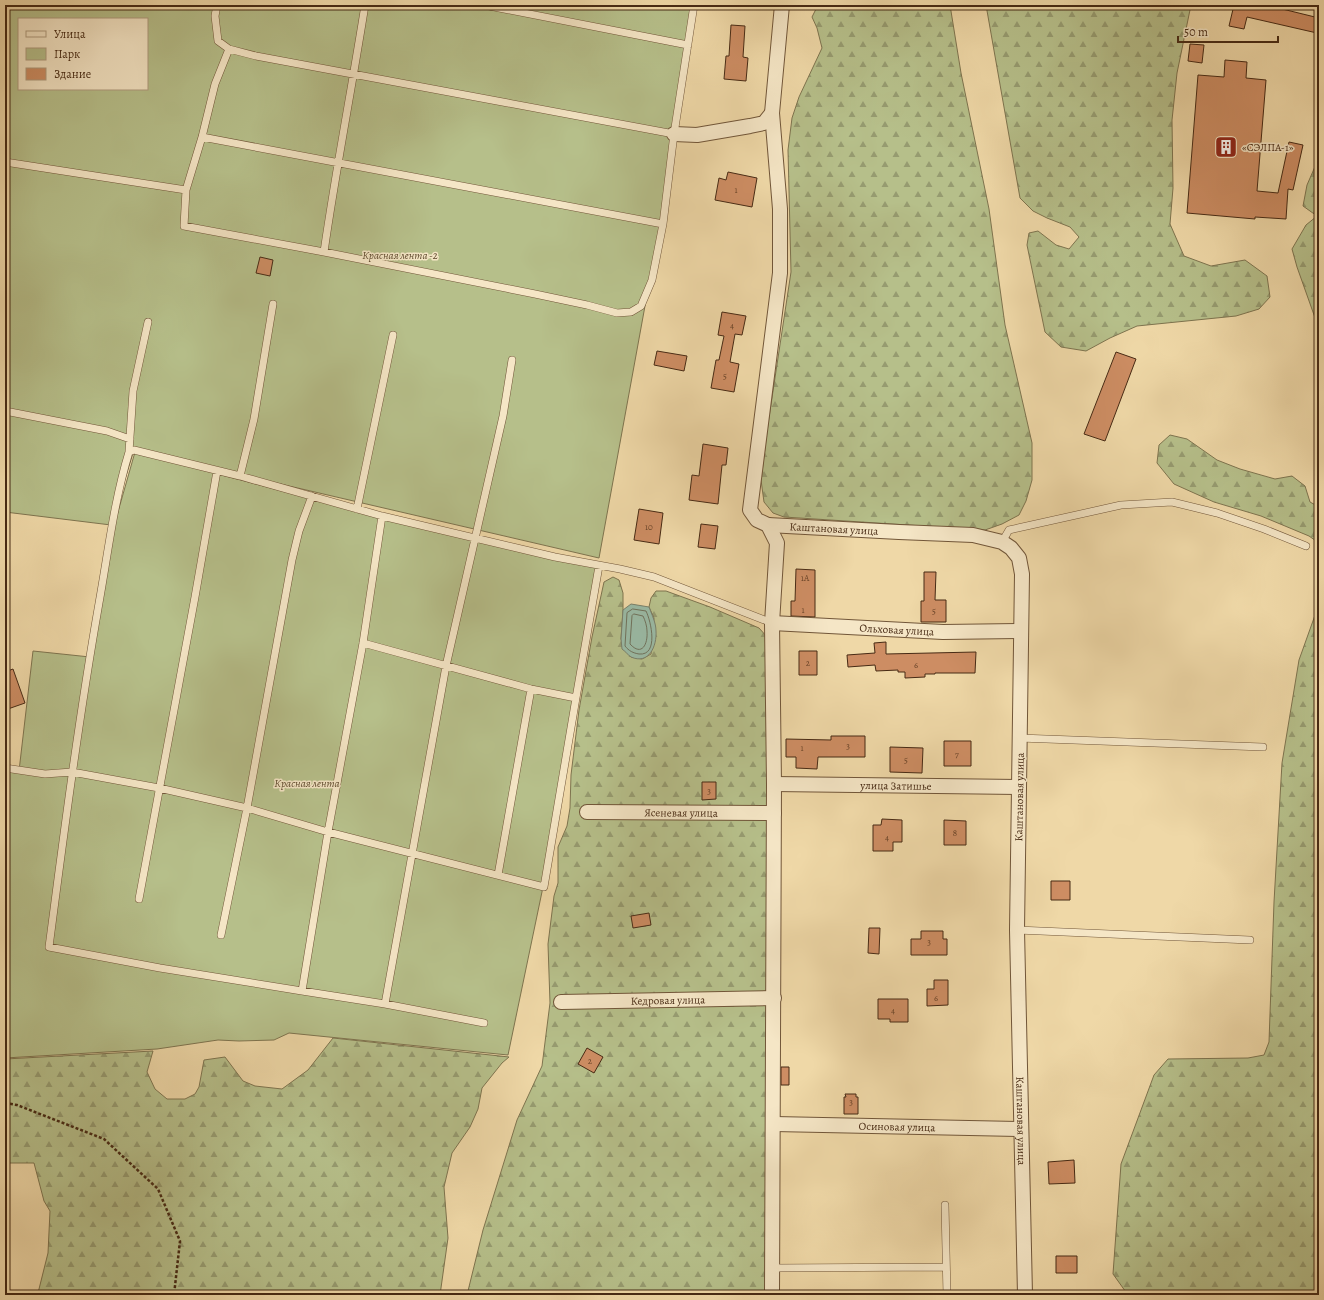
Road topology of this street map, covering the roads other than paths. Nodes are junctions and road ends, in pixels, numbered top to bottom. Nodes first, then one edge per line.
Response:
1 (217, 5) edge
2 (365, 5) edge
3 (484, 5) edge
4 (694, 5) edge
5 (782, 5) edge
6 (688, 45) junction
7 (229, 49) junction
8 (354, 74) junction
9 (772, 113) junction
10 (674, 134) junction
11 (202, 137) junction
12 (5, 162) edge
13 (338, 162) junction
14 (186, 190) junction
15 (662, 224) junction
16 (324, 252) junction
17 (273, 304) dead end
18 (148, 322) dead end
19 (393, 336) dead end
20 (512, 360) dead end
21 (5, 411) edge
22 (130, 439) junction
23 (129, 452) junction
24 (217, 471) junction
25 (240, 476) junction
26 (312, 496) junction
27 (357, 509) junction
28 (382, 516) junction
29 (768, 525) junction
30 (475, 538) junction
31 (1002, 542) junction
32 (1306, 546) dead end
33 (599, 566) junction
34 (772, 623) junction
35 (1021, 631) junction
36 (363, 643) junction
37 (446, 666) junction
38 (530, 689) junction
39 (576, 698) junction
40 (1020, 738) junction
41 (1262, 747) dead end
42 (5, 768) edge
43 (72, 772) junction
44 (774, 784) junction
45 (1018, 787) junction
46 (159, 788) junction
47 (247, 808) junction
48 (587, 812) dead end
49 (774, 813) junction
50 (328, 832) junction
51 (413, 853) junction
52 (498, 875) junction
53 (139, 899) dead end
54 (1017, 930) junction
55 (221, 935) dead end
56 (1250, 940) dead end
57 (302, 992) junction
58 (774, 998) junction
59 (561, 1002) dead end
60 (385, 1004) junction
61 (484, 1023) dead end
62 (774, 1124) junction
63 (1021, 1129) junction
64 (945, 1205) dead end
65 (946, 1267) junction
66 (772, 1268) junction
67 (772, 1295) edge
68 (947, 1295) edge
69 (1025, 1295) edge

1 - 7 lane
2 - 8 lane
3 - 6 lane
4 - 6 lane
5 - 9 street
6 - 10 lane
7 - 8 lane
7 - 11 lane
8 - 10 lane
8 - 13 lane
9 - 10 street
9 - 29 street
10 - 15 lane
11 - 13 lane
11 - 14 lane
12 - 14 lane
13 - 15 lane
13 - 16 lane
14 - 16 lane
15 - 16 lane
17 - 25 lane
18 - 22 lane
19 - 27 lane
20 - 30 lane
21 - 22 lane
22 - 23 lane
23 - 24 lane
23 - 43 lane
24 - 25 lane
24 - 46 lane
25 - 26 lane
26 - 27 lane
26 - 47 lane
27 - 28 lane
28 - 30 lane
28 - 36 lane
29 - 31 street, Каштановая улица
29 - 34 street
30 - 33 lane
30 - 37 lane
31 - 32 lane
31 - 35 street, Каштановая улица
33 - 34 lane
33 - 39 lane
34 - 35 street, Ольховая улица
34 - 44 street
35 - 40 street, Каштановая улица
36 - 37 lane
36 - 50 lane
37 - 38 lane
37 - 51 lane
38 - 39 lane
38 - 52 lane
39 - 52 lane
40 - 41 lane
40 - 45 street, Каштановая улица
42 - 43 lane
43 - 46 lane
43 - 57 lane
44 - 45 street, улица Затишье
44 - 49 street
45 - 54 street, Каштановая улица
46 - 47 lane
46 - 53 lane
47 - 50 lane
47 - 55 lane
48 - 49 street, Ясеневая улица
49 - 58 street
50 - 51 lane
50 - 57 lane
51 - 52 lane
51 - 60 lane
54 - 56 lane
54 - 63 street, Каштановая улица
57 - 60 lane
58 - 59 street, Кедровая улица
58 - 62 street
60 - 61 lane
62 - 63 street, Осиновая улица
62 - 66 street
63 - 69 street, Каштановая улица
64 - 65 lane
65 - 66 lane
65 - 68 lane
66 - 67 street

